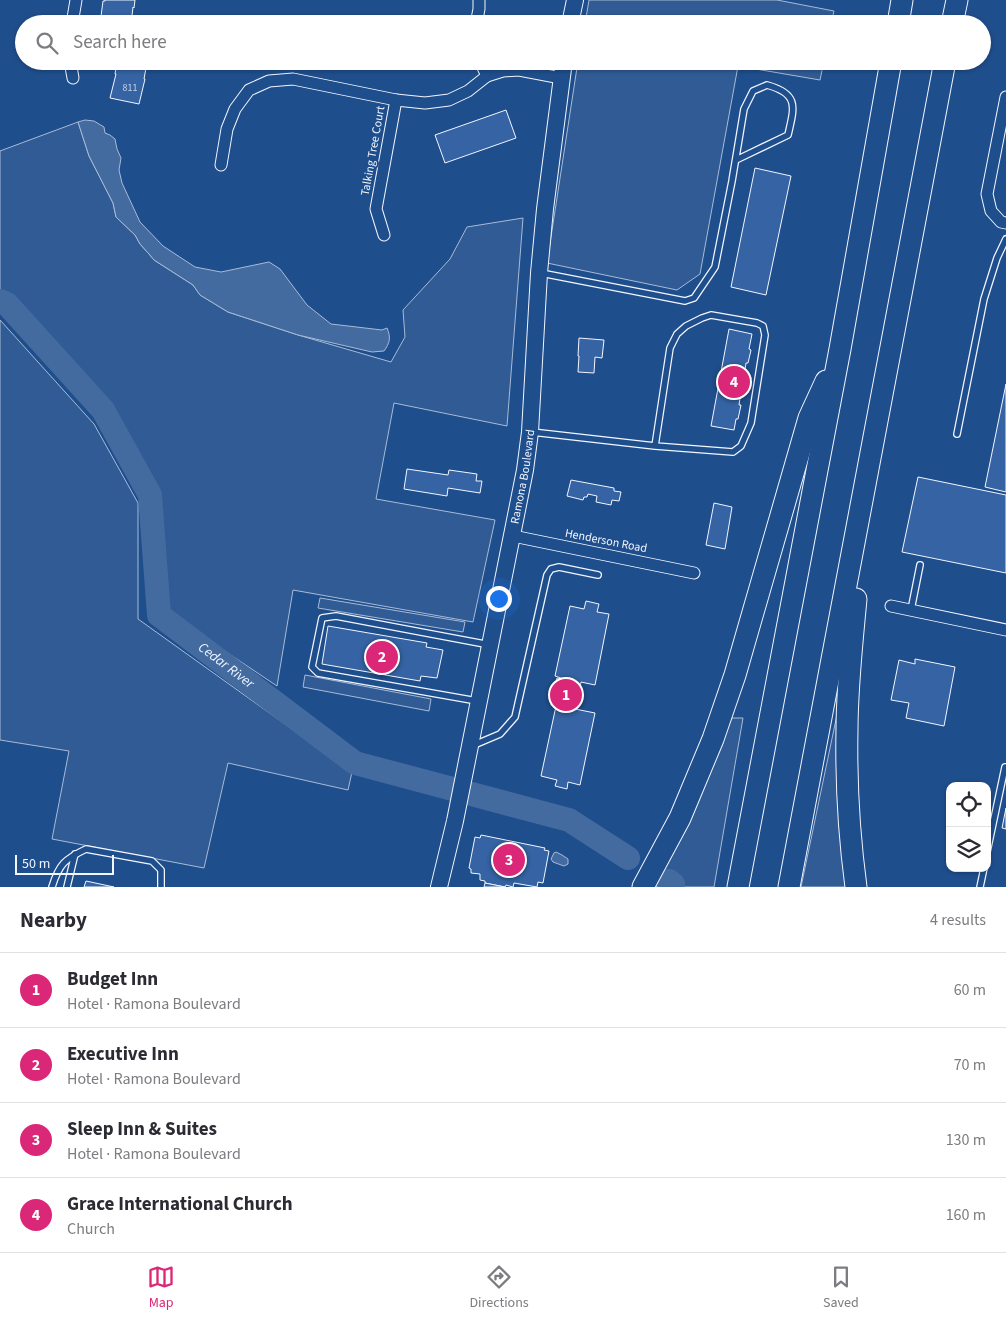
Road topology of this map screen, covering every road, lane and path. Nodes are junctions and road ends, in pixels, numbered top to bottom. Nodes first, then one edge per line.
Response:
1 (76, 0) edge
2 (479, 0) edge
3 (575, 0) edge
4 (902, 0) edge
5 (957, 0) edge
6 (74, 15) edge
7 (478, 15) edge
8 (572, 15) edge
9 (900, 15) edge
10 (954, 15) edge
11 (72, 70) edge
12 (484, 70) edge
13 (562, 70) edge
14 (889, 70) edge
15 (943, 70) edge
16 (486, 76) junction
17 (73, 78) dead end
18 (561, 78) junction
19 (1006, 97) edge
20 (396, 100) junction
21 (736, 160) junction
22 (221, 166) dead end
23 (1006, 223) edge
24 (384, 235) dead end
25 (1006, 239) edge
26 (539, 273) junction
27 (840, 349) junction
28 (530, 432) junction
29 (957, 434) dead end
30 (655, 446) junction
31 (866, 482) junction
32 (513, 536) junction
33 (920, 564) dead end
34 (694, 573) dead end
35 (598, 576) dead end
36 (891, 606) dead end
37 (911, 610) junction
38 (1006, 630) edge
39 (490, 646) junction
40 (479, 702) junction
41 (470, 746) junction
42 (1006, 767) edge
43 (991, 833) edge
44 (75, 854) junction
45 (983, 872) edge
46 (52, 887) edge
47 (67, 887) edge
48 (161, 887) edge
49 (439, 887) edge
50 (643, 887) edge
51 (738, 887) edge
52 (789, 887) edge
53 (856, 887) edge
54 (980, 887) edge

1 - 6 street
2 - 7 street
3 - 8 street
4 - 9 highway
5 - 10 highway
11 - 17 street
12 - 16 street
13 - 18 street, Ramona Boulevard
14 - 27 highway
15 - 31 highway
16 - 18 street
16 - 20 street
18 - 26 street, Ramona Boulevard
19 - 23 street
20 - 22 street
20 - 24 street, Talking Tree Court
21 - 21 lane
21 - 26 lane
25 - 29 lane
26 - 28 street, Ramona Boulevard
27 - 50 highway
27 - 51 highway
28 - 30 lane
28 - 32 street, Ramona Boulevard
30 - 30 lane
31 - 52 highway
31 - 53 highway
32 - 34 street, Henderson Road
32 - 39 street, Ramona Boulevard
33 - 37 lane
35 - 41 lane
36 - 37 street
37 - 38 street
39 - 40 street, Ramona Boulevard
39 - 40 lane
40 - 41 street, Ramona Boulevard
41 - 49 street, Ramona Boulevard
42 - 43 lane
44 - 46 lane
44 - 47 lane
44 - 48 lane
45 - 54 lane

